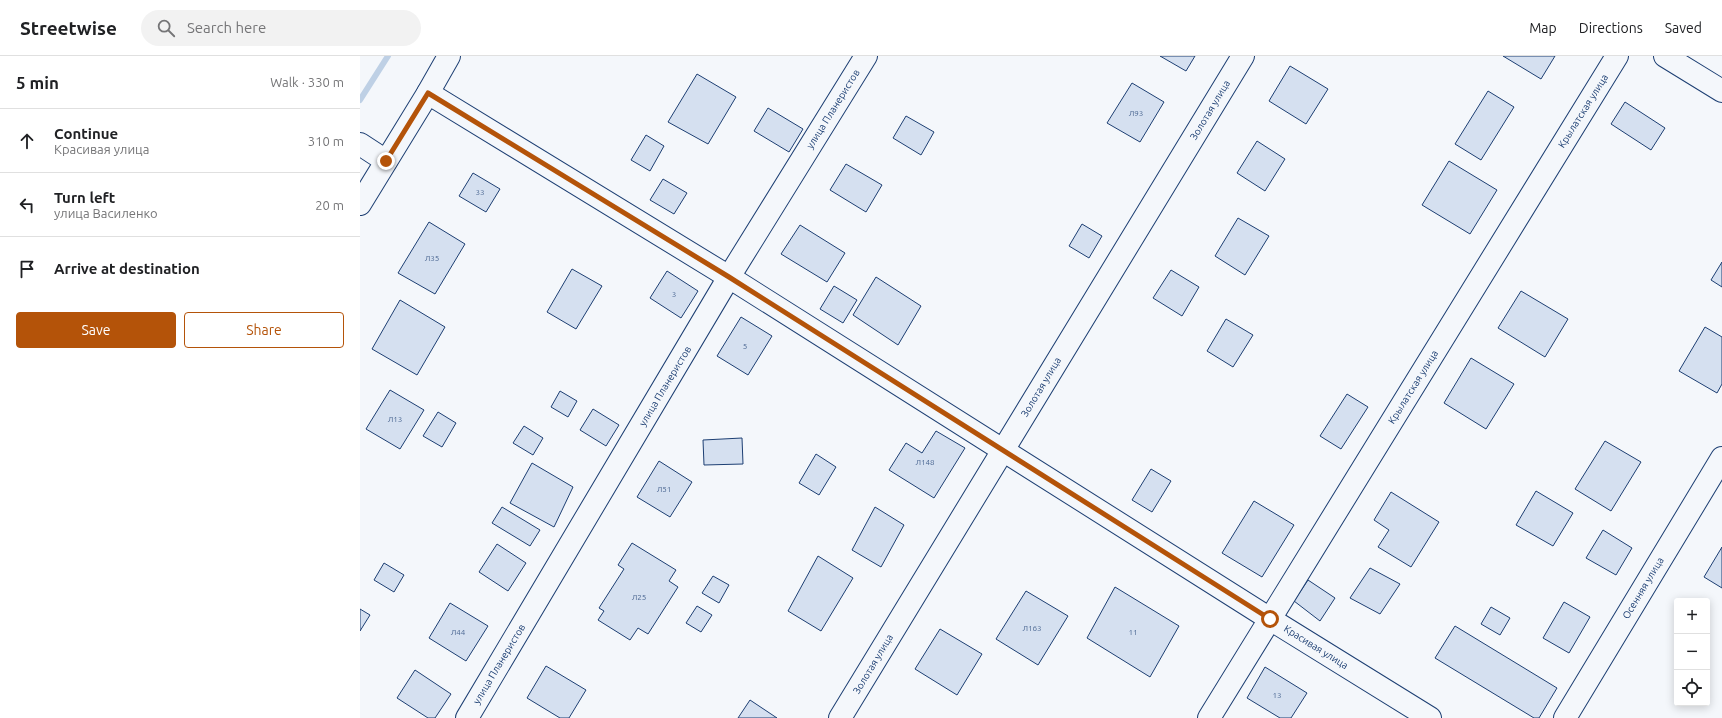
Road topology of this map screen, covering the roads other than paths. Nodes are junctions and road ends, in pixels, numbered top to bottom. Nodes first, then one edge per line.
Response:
1 (450, 56) edge
2 (866, 56) edge
3 (1242, 56) edge
4 (1617, 56) edge
5 (1665, 56) edge
6 (1722, 91) edge
7 (428, 93) junction
8 (360, 144) edge
9 (386, 161) junction
10 (360, 204) edge
11 (729, 277) junction
12 (1002, 450) junction
13 (1722, 458) edge
14 (1270, 619) junction
15 (467, 718) edge
16 (840, 718) edge
17 (1209, 718) edge
18 (1430, 718) edge
19 (1565, 718) edge

1 - 7 street
2 - 11 street, улица Планеристов
3 - 12 street, Золотая улица
4 - 14 street, Крылатская улица
5 - 6 street
7 - 9 street
7 - 11 street, Красивая улица
8 - 9 street
9 - 10 street
11 - 12 street, Красивая улица
11 - 15 street, улица Планеристов
12 - 14 street, Красивая улица
12 - 16 street, Золотая улица
13 - 19 street, Осенняя улица
14 - 17 street, Крылатская улица
14 - 18 street, Красивая улица

